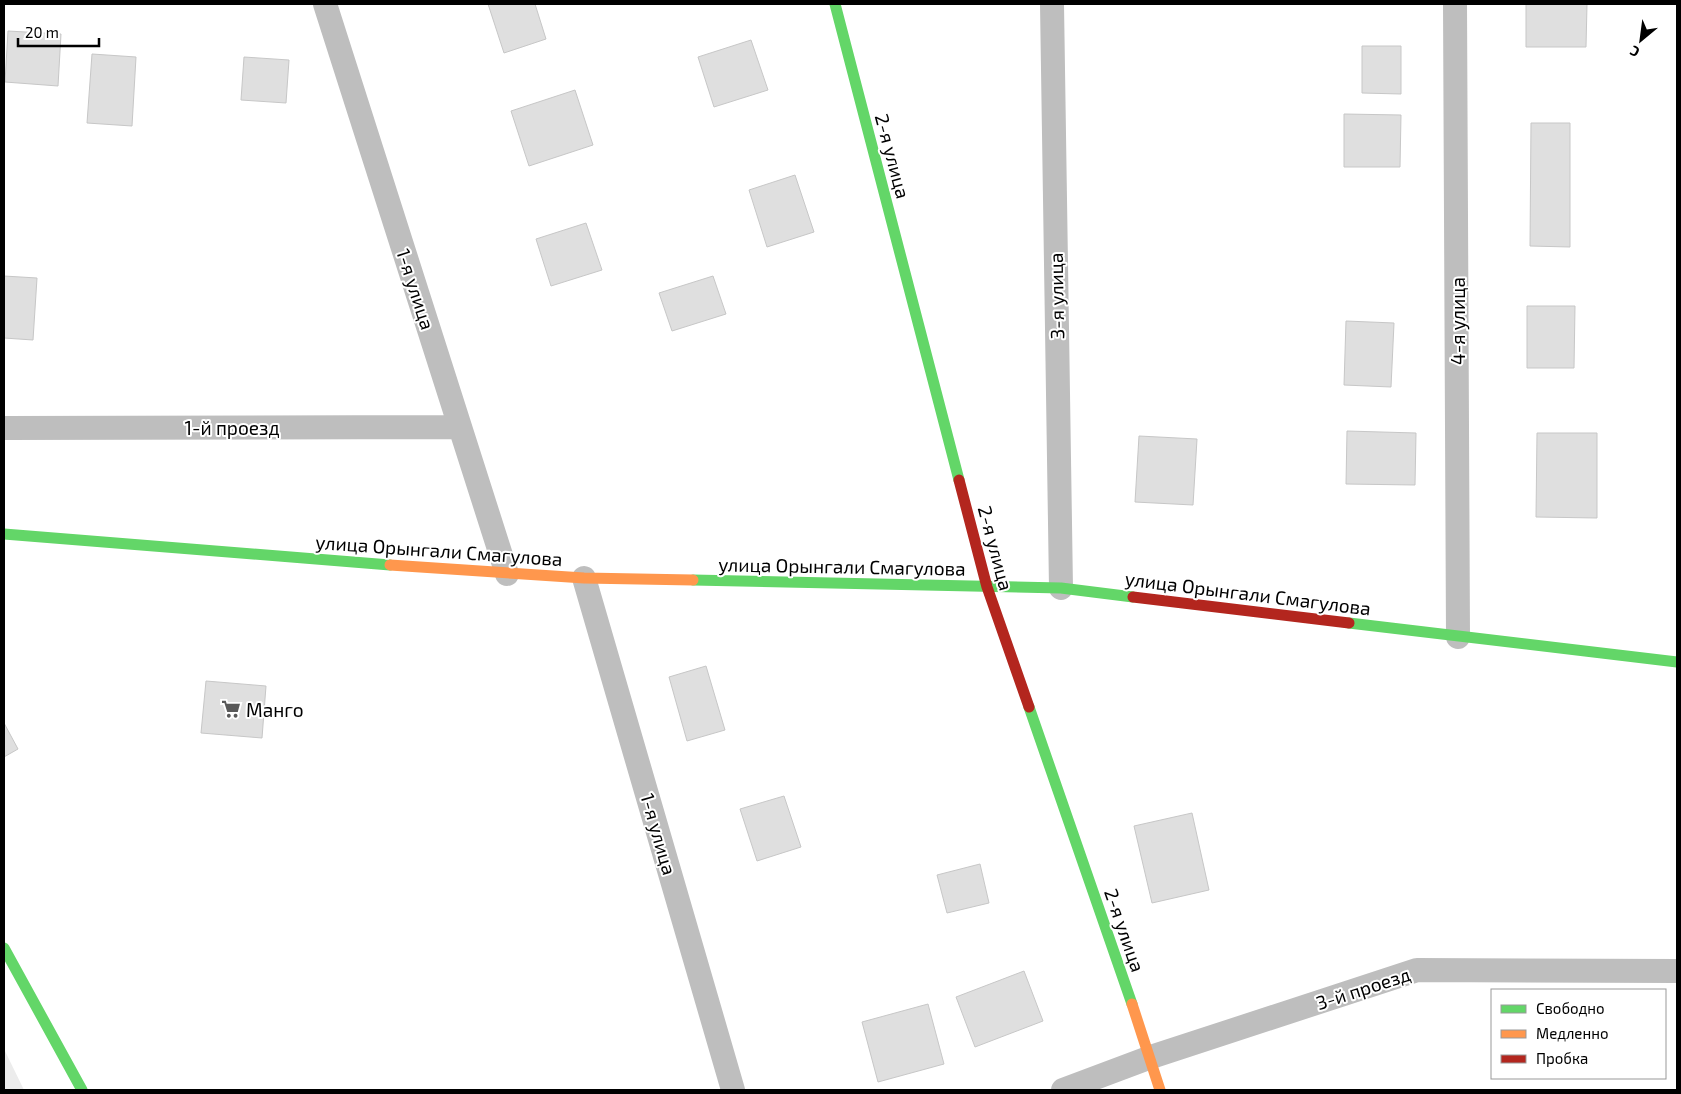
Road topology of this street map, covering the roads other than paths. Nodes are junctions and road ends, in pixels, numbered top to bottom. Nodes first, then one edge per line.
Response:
1 (325, 4) edge
2 (835, 4) edge
3 (1052, 4) edge
4 (1455, 4) edge
5 (460, 427) junction
6 (4, 428) edge
7 (4, 534) edge
8 (507, 574) junction
9 (584, 578) junction
10 (987, 587) junction
11 (1061, 588) junction
12 (1458, 637) junction
13 (1677, 662) edge
14 (4, 948) edge
15 (1677, 971) edge
16 (1151, 1057) junction
17 (82, 1090) edge
18 (733, 1090) edge
19 (1063, 1090) edge
20 (1160, 1090) edge

1 - 5 street, 1-я улица
2 - 10 main road, 2-я улица
3 - 11 street, 3-я улица
4 - 12 street, 4-я улица
5 - 6 street, 1-й проезд
5 - 8 street, 1-я улица
7 - 8 main road, улица Орынгали Смагулова
8 - 9 main road, улица Орынгали Смагулова
9 - 10 main road, улица Орынгали Смагулова
9 - 18 street, 1-я улица
10 - 11 main road, улица Орынгали Смагулова
10 - 16 main road, 2-я улица
11 - 12 main road, улица Орынгали Смагулова
12 - 13 main road, улица Орынгали Смагулова
14 - 17 main road
15 - 16 street, 3-й проезд
16 - 19 street, 3-й проезд
16 - 20 main road, 2-я улица

